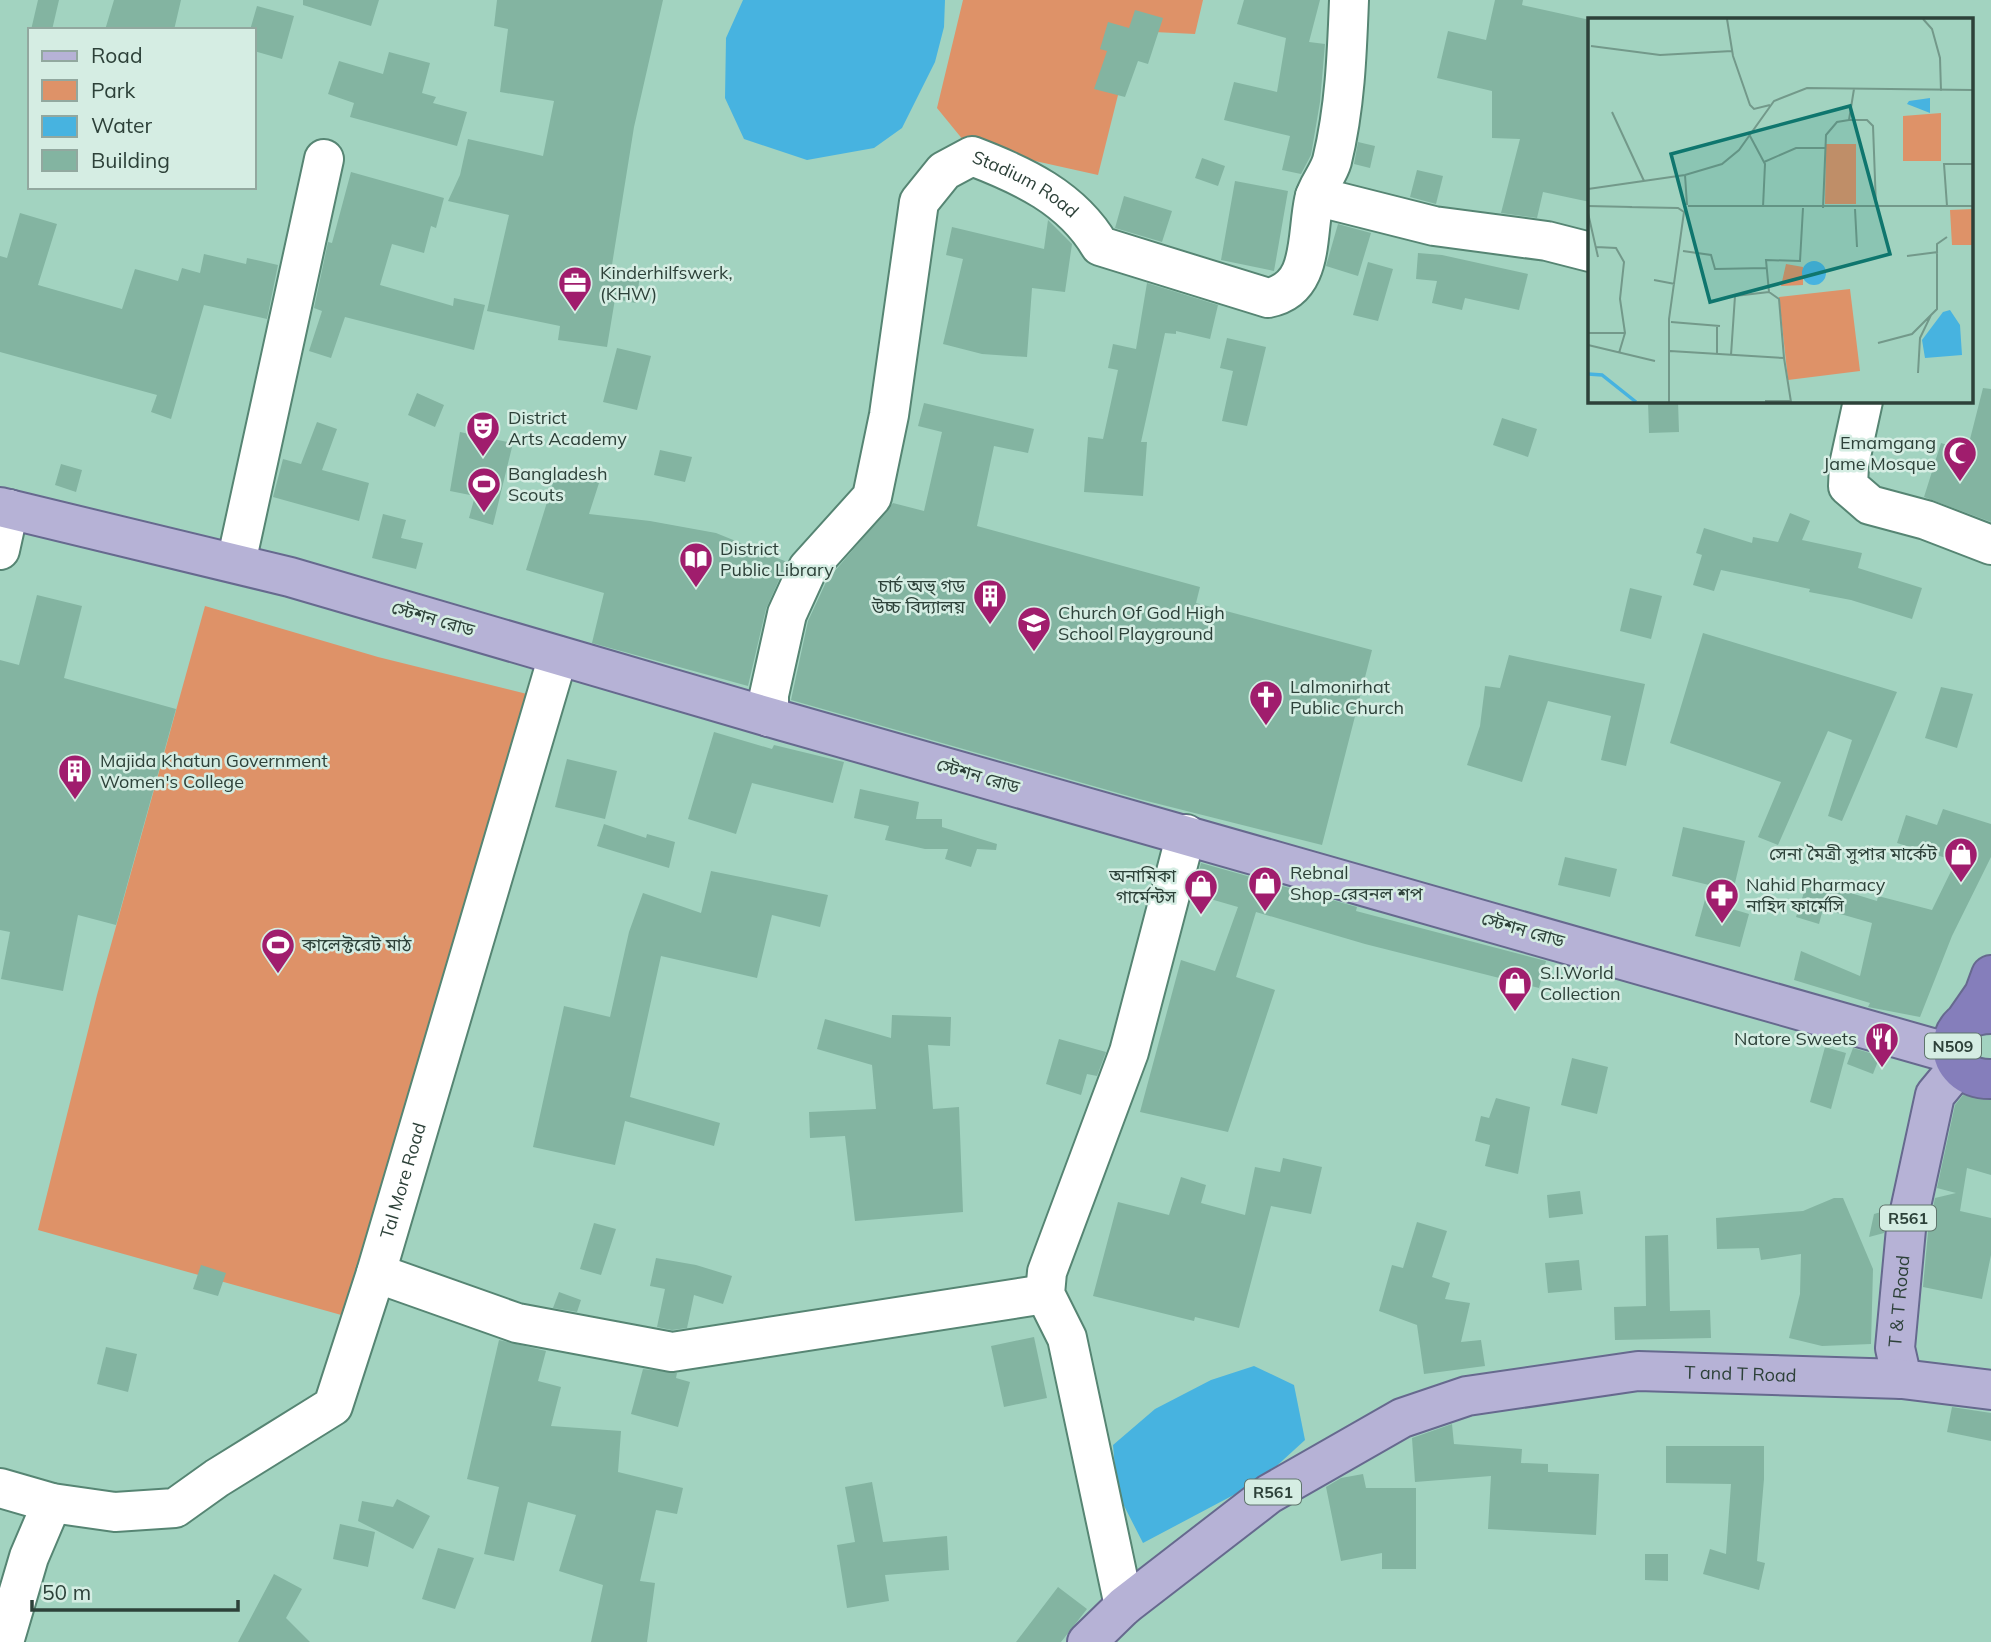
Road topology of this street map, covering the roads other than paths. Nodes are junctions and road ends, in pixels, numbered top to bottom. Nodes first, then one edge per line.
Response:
1 (1349, 0) edge
2 (324, 159) dead end
3 (1315, 196) junction
4 (1588, 252) edge
5 (1863, 402) edge
6 (4, 508) edge
7 (1991, 545) edge
8 (0, 550) edge
9 (236, 563) junction
10 (558, 656) junction
11 (769, 717) junction
12 (1186, 834) junction
13 (1991, 975) edge
14 (1972, 1046) edge
15 (376, 1273) junction
16 (1045, 1294) junction
17 (1902, 1380) junction
18 (1991, 1390) edge
19 (0, 1488) edge
20 (52, 1503) junction
21 (1124, 1606) junction
22 (4, 1642) edge
23 (1087, 1642) edge

1 - 3 street, Stadium Road
2 - 9 street
3 - 4 street
3 - 11 street, Stadium Road
5 - 7 street
6 - 8 street
6 - 9 main road, স্টেশন রোড
9 - 10 main road, স্টেশন রোড
10 - 11 main road, স্টেশন রোড
10 - 15 street, Tal More Road
11 - 12 main road, স্টেশন রোড
12 - 14 main road, স্টেশন রোড
12 - 16 street
13 - 14 highway, N509
14 - 17 main road, T & T Road / R561
15 - 16 street
15 - 20 street, Tal More Road
16 - 21 street
17 - 18 main road, T and T Road
17 - 21 main road, T and T Road / R561
19 - 20 street, Tal More Road
20 - 22 street
21 - 23 main road, R561

